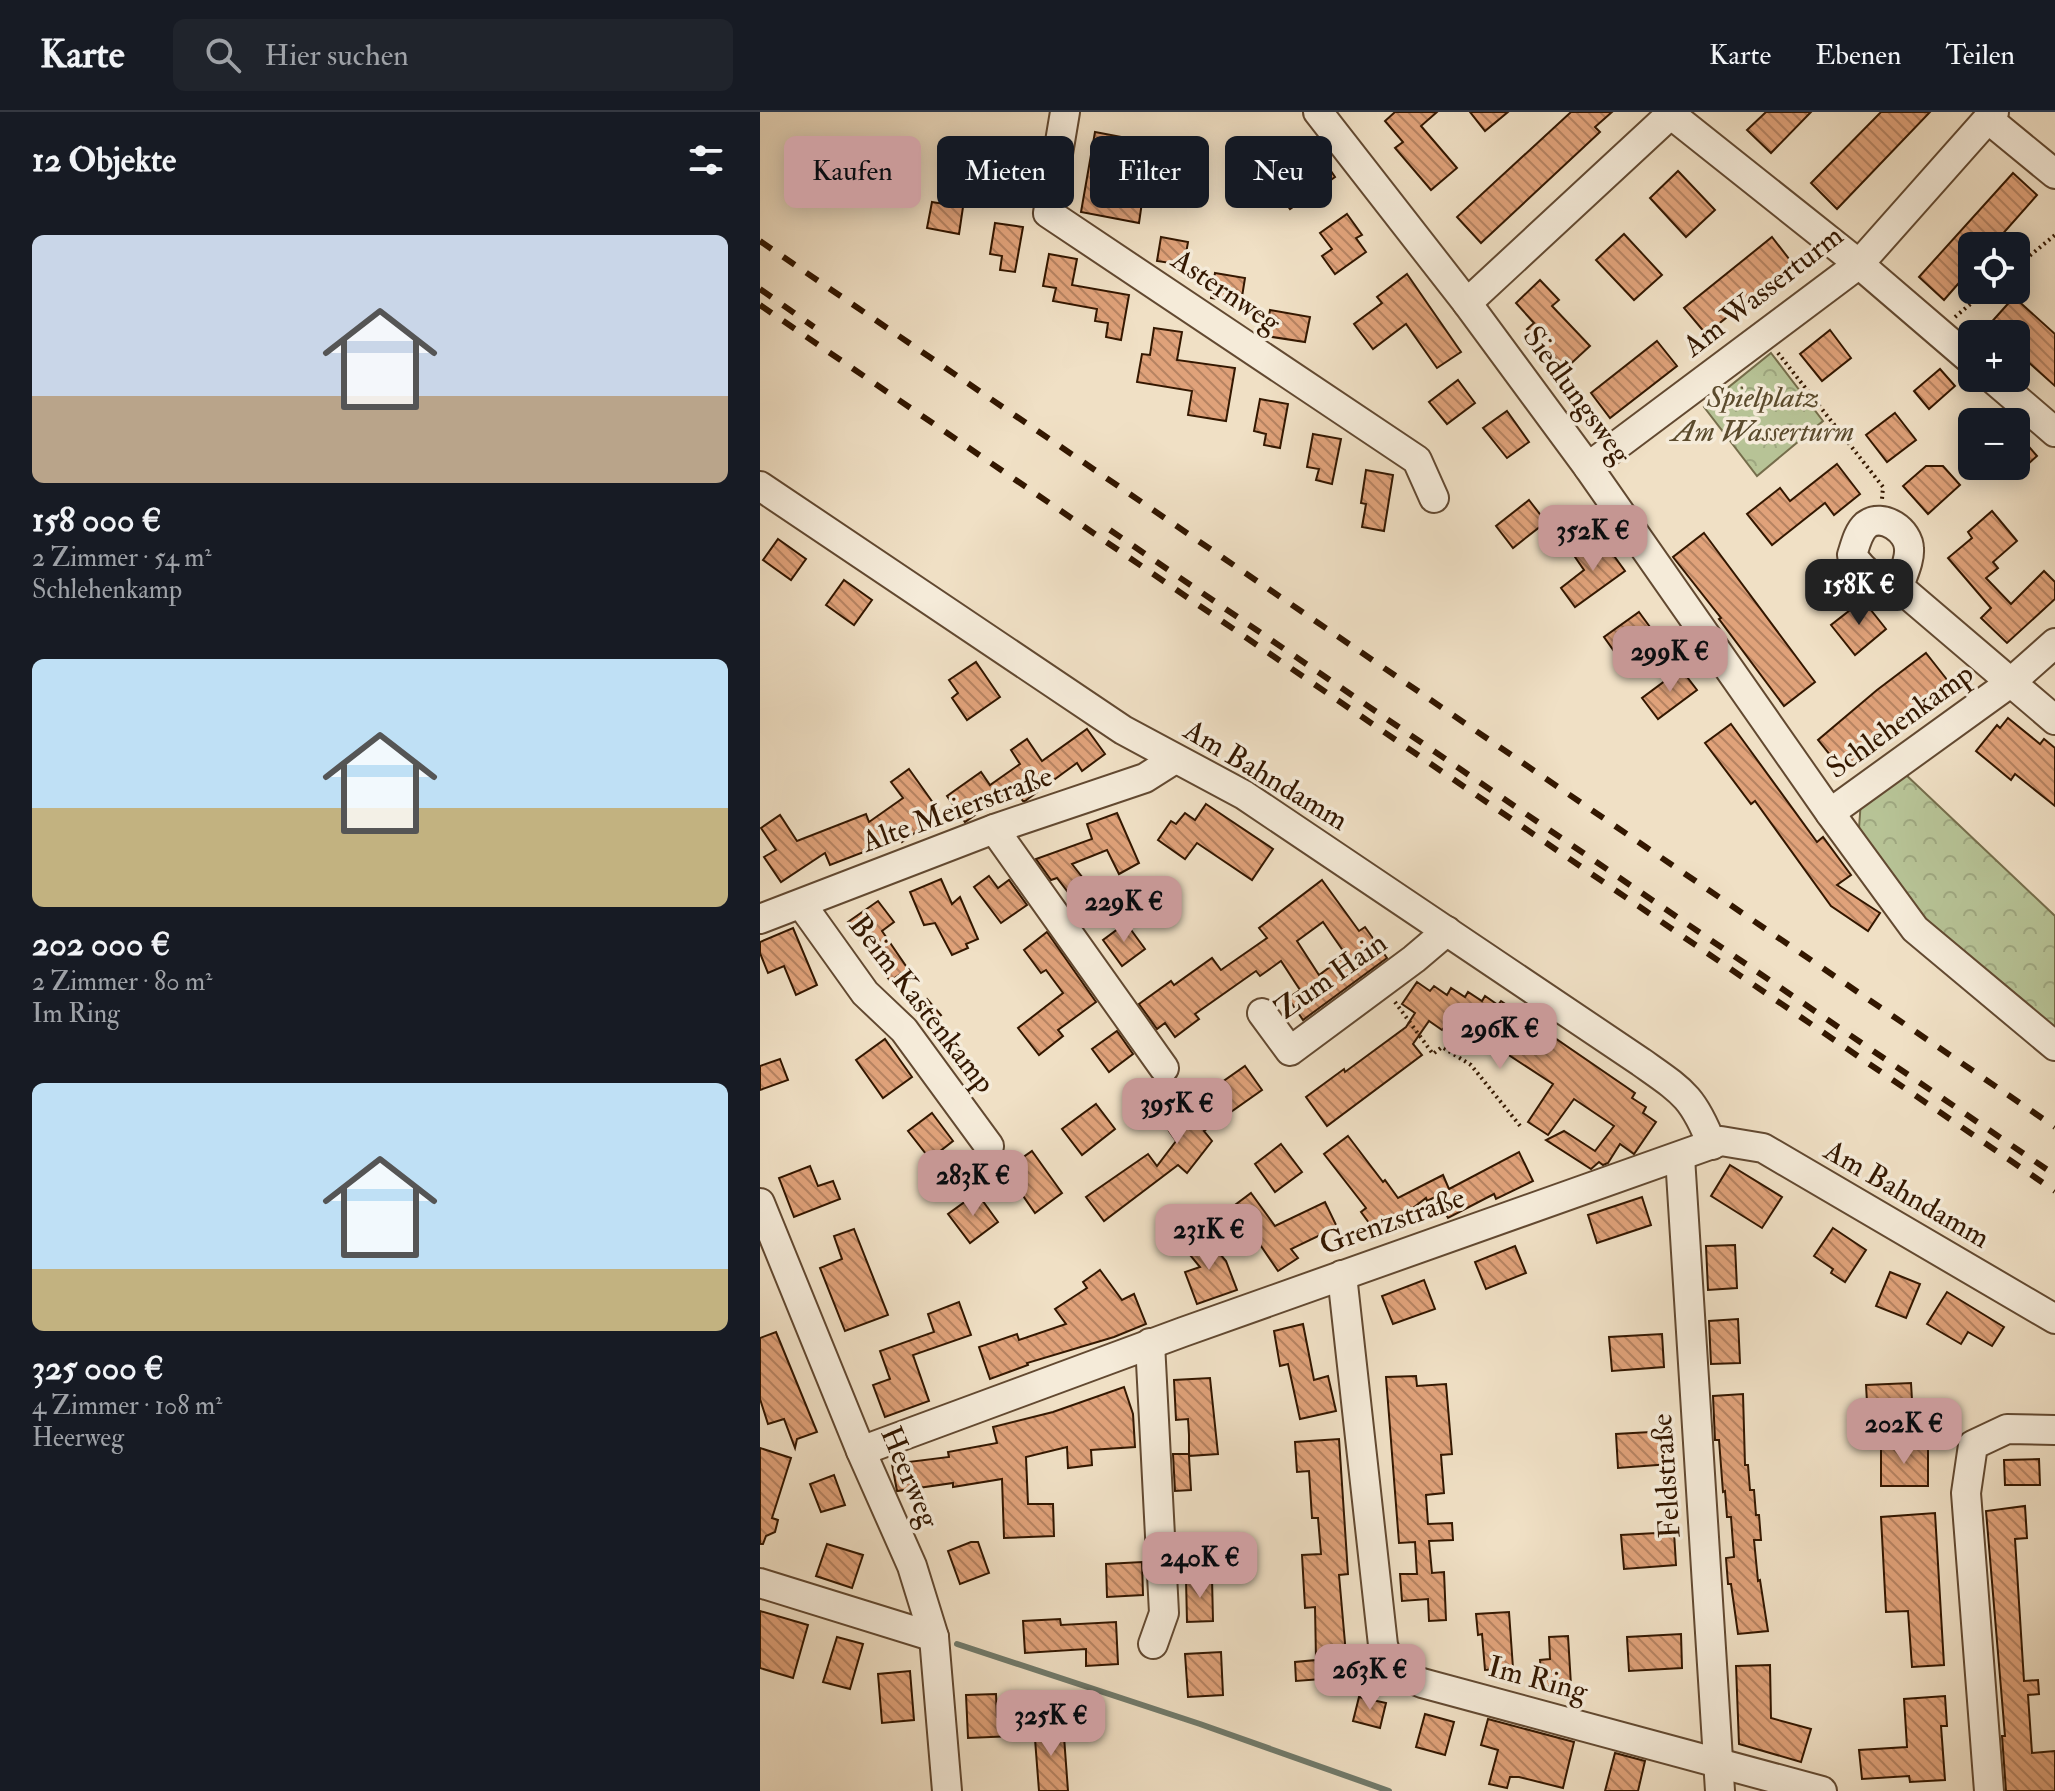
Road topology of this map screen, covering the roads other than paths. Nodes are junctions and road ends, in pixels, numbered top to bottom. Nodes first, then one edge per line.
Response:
1 (1065, 112) edge
2 (1322, 113) edge
3 (1670, 113) edge
4 (1991, 115) edge
5 (2055, 174) edge
6 (1859, 264) junction
7 (1467, 303) junction
8 (1958, 349) edge
9 (2008, 392) edge
10 (2055, 432) edge
11 (1588, 467) junction
12 (760, 486) edge
13 (1434, 498) dead end
14 (1899, 587) dead end
15 (2055, 643) edge
16 (2010, 683) junction
17 (2055, 720) edge
18 (1175, 759) junction
19 (1830, 813) junction
20 (994, 829) junction
21 (802, 905) junction
22 (760, 919) edge
23 (1447, 931) junction
24 (1262, 1013) dead end
25 (2055, 1046) edge
26 (1164, 1068) dead end
27 (1716, 1143) junction
28 (989, 1146) dead end
29 (1680, 1157) junction
30 (760, 1203) edge
31 (1342, 1275) junction
32 (2055, 1319) edge
33 (1150, 1343) junction
34 (2055, 1430) edge
35 (861, 1451) junction
36 (760, 1583) edge
37 (934, 1637) junction
38 (1153, 1644) dead end
39 (1719, 1777) edge
40 (947, 1791) edge
41 (1822, 1791) edge
42 (1989, 1791) edge

1 - 13 street, Asternweg
2 - 7 street, Siedlungsweg
3 - 6 street
3 - 7 street
4 - 5 street
4 - 6 street, Am Wasserturm
6 - 8 street
6 - 11 street, Am Wasserturm
7 - 11 street, Siedlungsweg
9 - 10 street
11 - 19 street, Siedlungsweg
12 - 18 street, Am Bahndamm
14 - 16 street, Schlehenkamp
15 - 16 street, Schlehenkamp
16 - 17 street, Schlehenkamp
16 - 19 street, Schlehenkamp
18 - 20 street, Alte Meierstraße
18 - 23 street, Am Bahndamm
19 - 25 street, Siedlungsweg
20 - 21 street, Alte Meierstraße
20 - 26 street
21 - 22 street, Alte Meierstraße
21 - 28 street, Beim Kastenkamp
23 - 24 street, Zum Hain
23 - 27 street, Am Bahndamm
27 - 29 street, Grenzstraße
27 - 32 street, Am Bahndamm
29 - 31 street, Grenzstraße
29 - 39 street, Feldstraße
30 - 35 street, Heerweg
31 - 33 street, Grenzstraße
31 - 39 street, Im Ring
33 - 35 street, Grenzstraße
33 - 38 street
34 - 42 street
35 - 37 street, Heerweg
36 - 37 street
37 - 40 street, Heerweg
39 - 41 street, Im Ring

